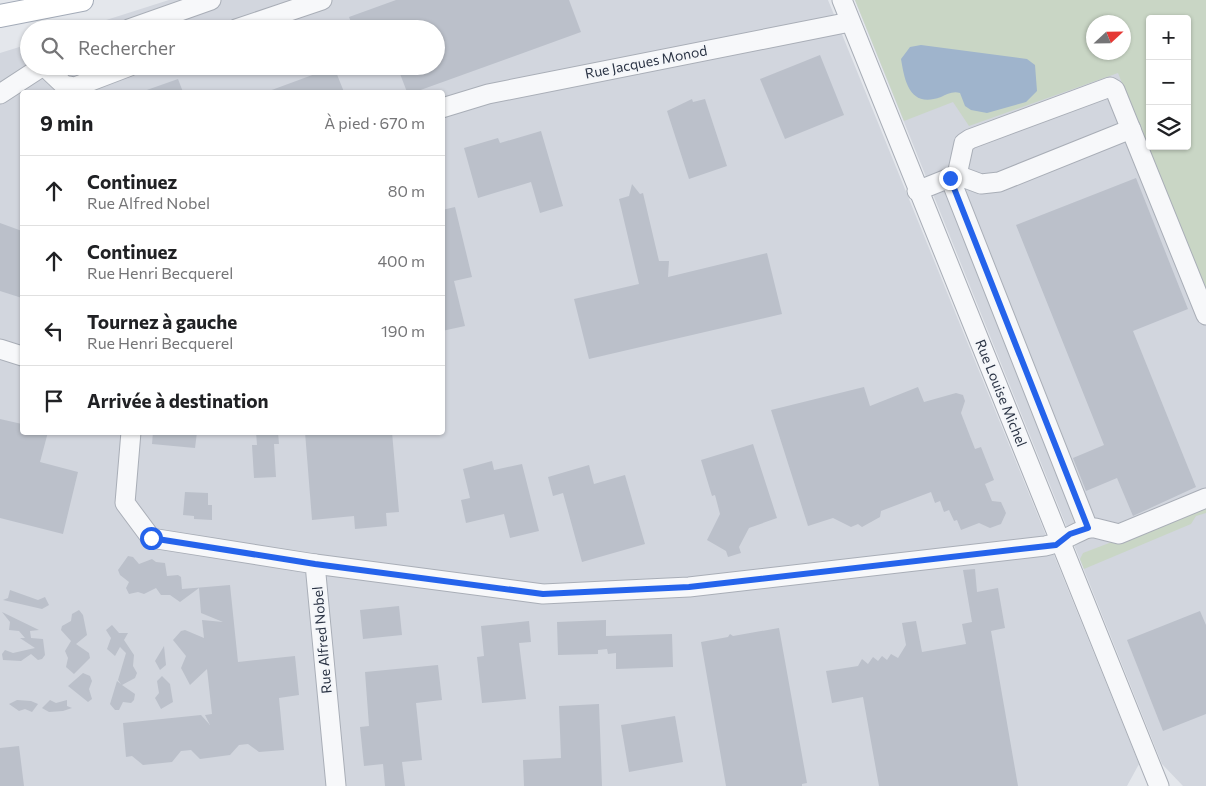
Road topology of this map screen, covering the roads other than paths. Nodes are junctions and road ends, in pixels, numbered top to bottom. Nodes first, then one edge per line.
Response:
1 (82, 0) edge
2 (211, 0) edge
3 (320, 0) edge
4 (842, 0) edge
5 (0, 16) edge
6 (154, 20) edge
7 (262, 20) edge
8 (850, 22) junction
9 (29, 75) edge
10 (53, 75) edge
11 (106, 75) edge
12 (0, 94) edge
13 (445, 107) edge
14 (1132, 129) junction
15 (954, 176) junction
16 (917, 191) junction
17 (1206, 315) edge
18 (0, 349) edge
19 (20, 355) edge
20 (131, 435) edge
21 (1206, 498) edge
22 (1088, 528) junction
23 (1061, 540) junction
24 (315, 564) junction
25 (336, 786) edge
26 (1158, 786) edge

1 - 5 main road
2 - 6 street
3 - 7 street
4 - 8 street, Rue Louise Michel
8 - 13 street, Rue Jacques Monod
8 - 16 street, Rue Louise Michel
9 - 12 street
10 - 11 street
14 - 15 street
14 - 15 street
14 - 17 street
15 - 16 street
15 - 22 street
16 - 23 street, Rue Louise Michel
18 - 19 street
20 - 24 street
21 - 22 street
22 - 23 street
23 - 24 street
23 - 26 street, Rue Louise Michel
24 - 25 street, Rue Alfred Nobel

